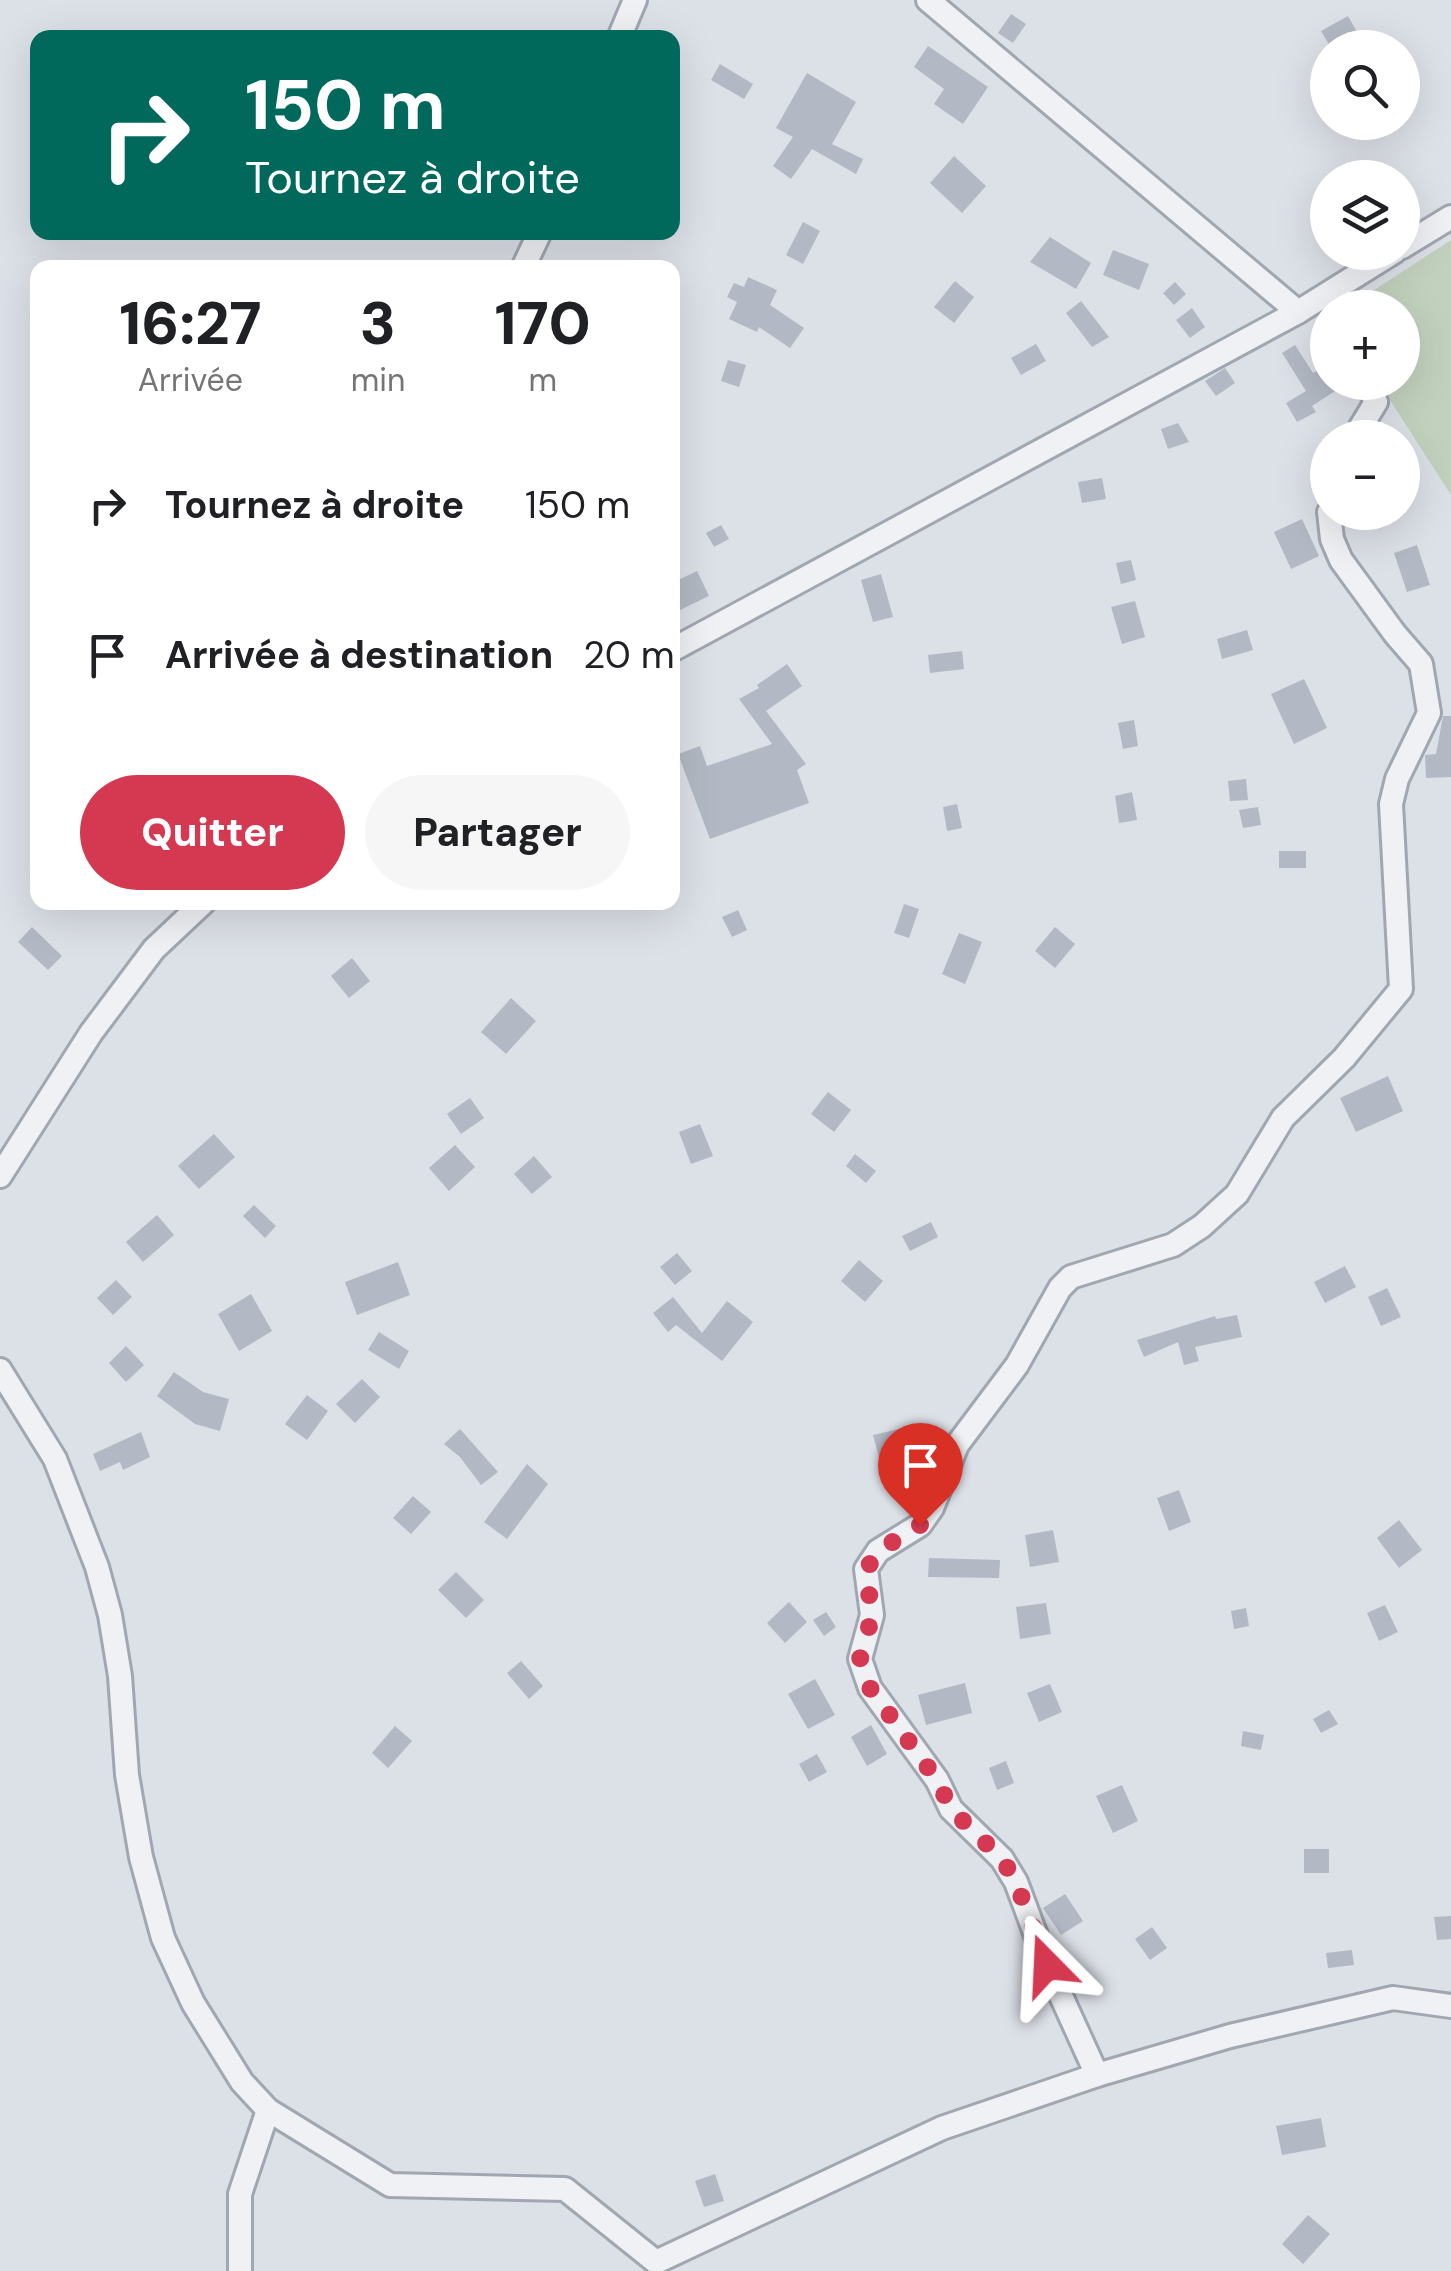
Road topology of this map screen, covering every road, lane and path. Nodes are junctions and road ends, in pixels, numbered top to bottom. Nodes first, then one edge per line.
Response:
1 (635, 0) edge
2 (928, 0) edge
3 (622, 30) edge
4 (1451, 217) edge
5 (1420, 236) edge
6 (1371, 270) edge
7 (1345, 290) edge
8 (1310, 309) edge
9 (1298, 312) junction
10 (1331, 530) edge
11 (680, 646) edge
12 (195, 910) edge
13 (0, 1176) edge
14 (0, 1370) edge
15 (1451, 2006) edge
16 (1097, 2075) junction
17 (268, 2110) junction
18 (240, 2271) edge

1 - 3 street
2 - 9 street
4 - 5 street
6 - 7 street
8 - 9 street
9 - 11 street
10 - 16 street
12 - 13 street
14 - 17 street
15 - 16 street
16 - 17 street
17 - 18 street

